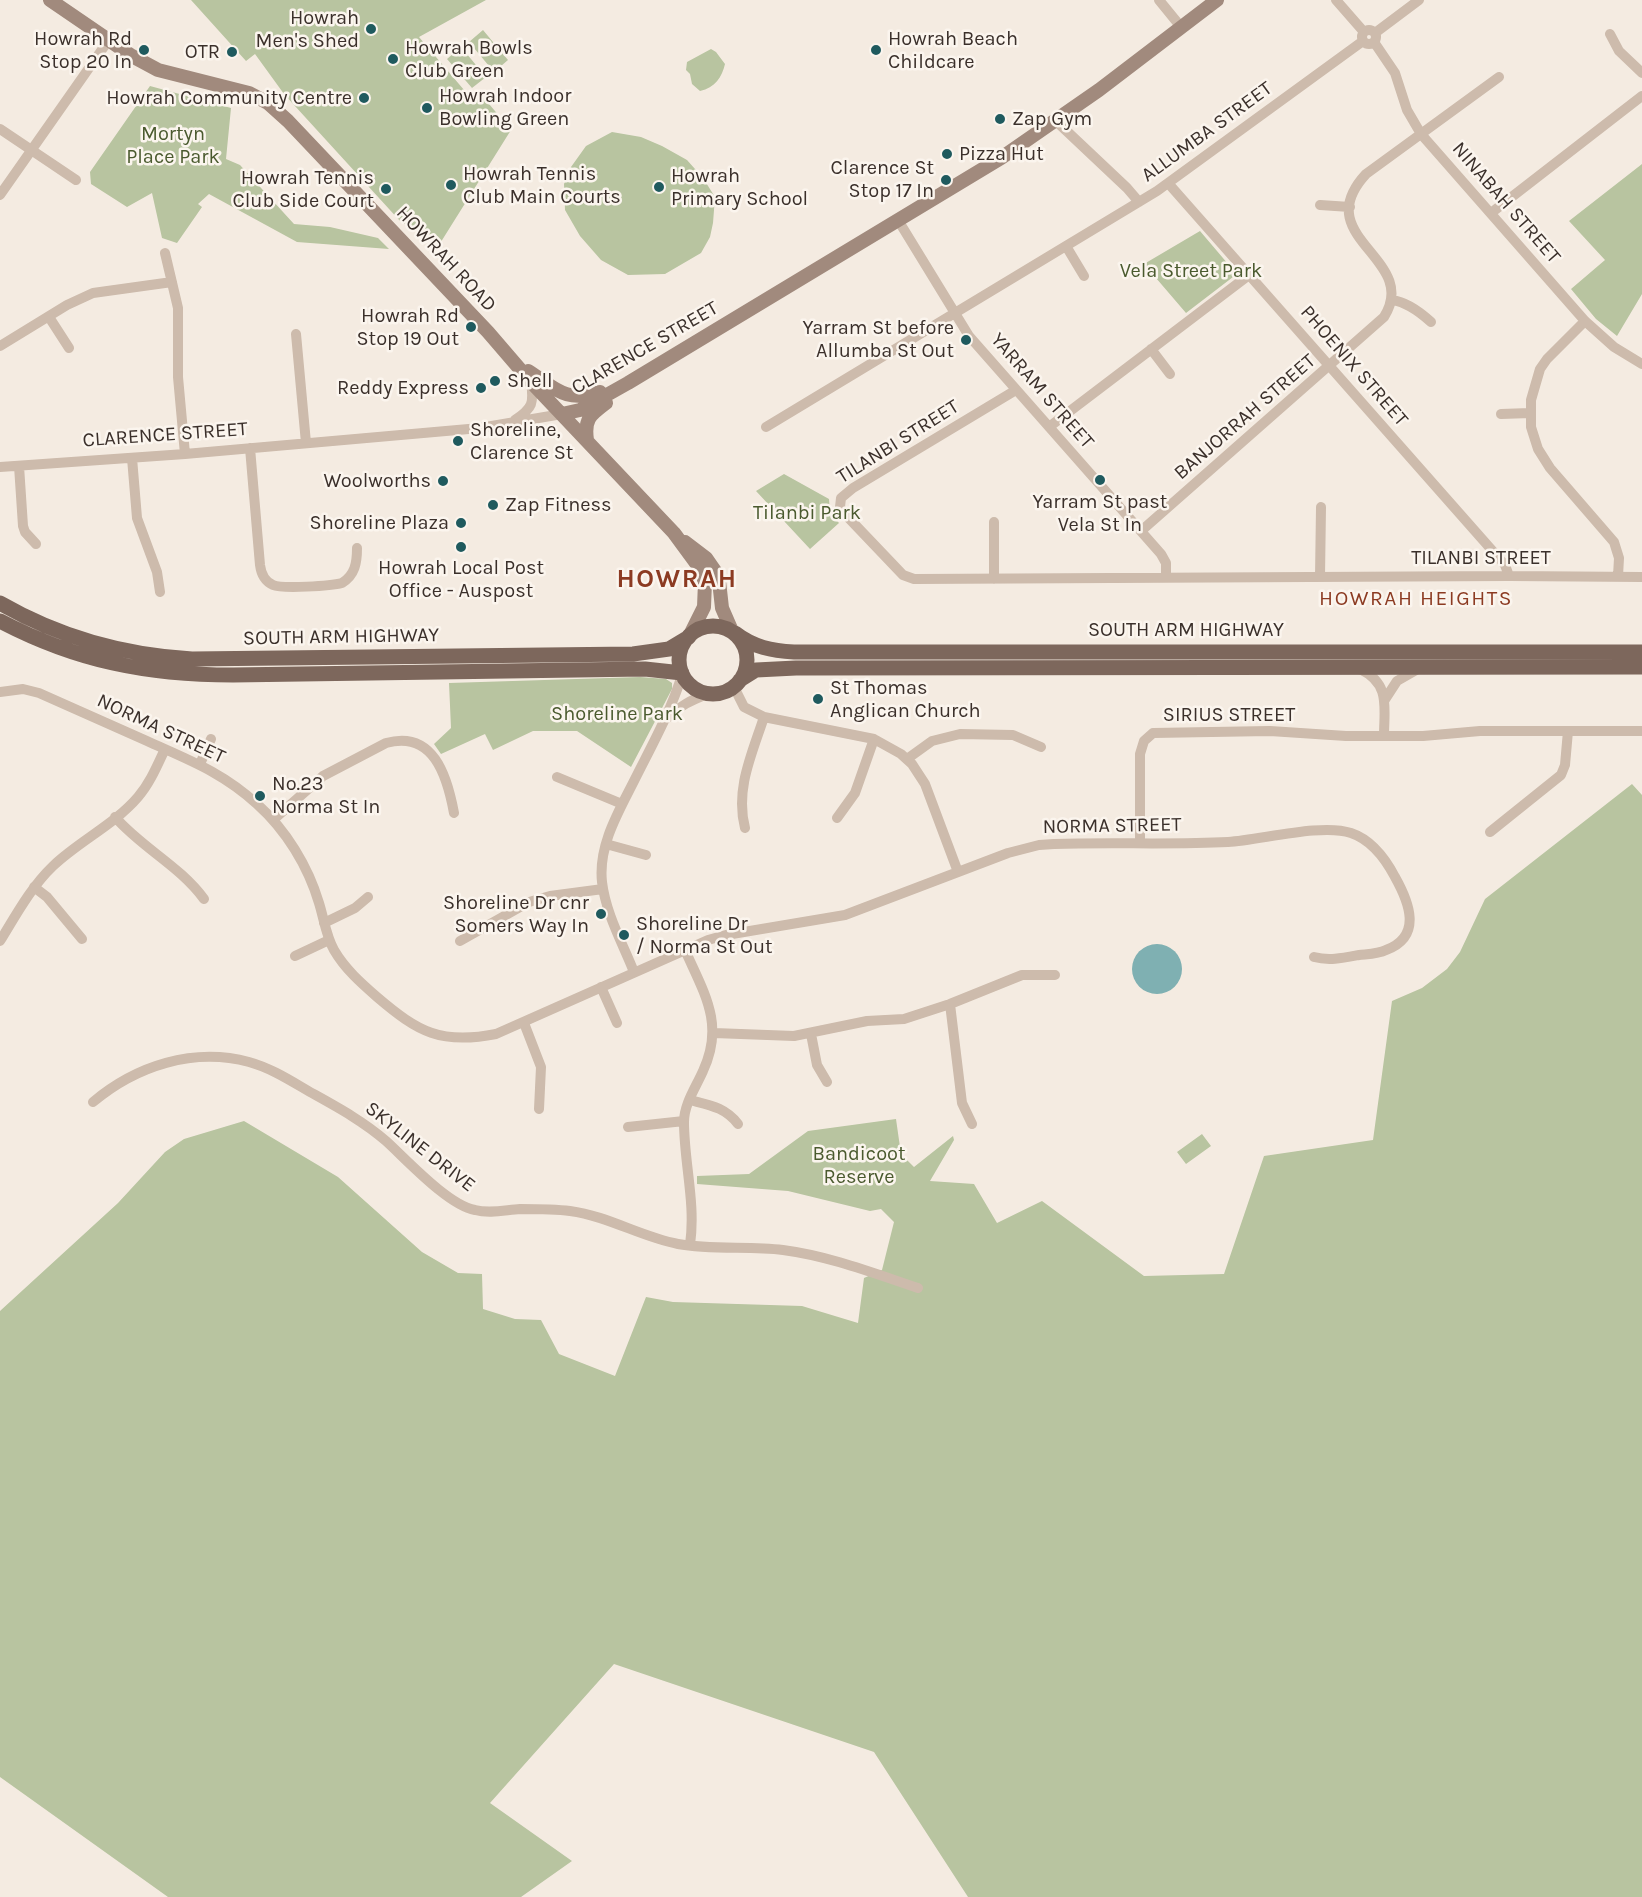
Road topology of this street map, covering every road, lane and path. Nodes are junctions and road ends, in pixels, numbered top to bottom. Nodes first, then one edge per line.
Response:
1 (50, 0) edge
2 (1159, 0) edge
3 (1217, 0) edge
4 (1336, 0) edge
5 (1419, 0) edge
6 (1181, 27) junction
7 (1610, 34) dead end
8 (1369, 37) junction
9 (108, 41) junction
10 (1642, 73) edge
11 (1499, 77) dead end
12 (1642, 96) edge
13 (1056, 121) junction
14 (0, 129) edge
15 (1421, 134) junction
16 (31, 150) junction
17 (76, 180) dead end
18 (1168, 183) junction
19 (0, 195) edge
20 (1139, 202) junction
21 (1320, 205) dead end
22 (1350, 207) junction
23 (1491, 213) junction
24 (898, 220) junction
25 (1066, 246) junction
26 (165, 253) dead end
27 (1249, 275) junction
28 (1084, 276) dead end
29 (172, 282) junction
30 (1392, 300) junction
31 (954, 314) junction
32 (49, 317) junction
33 (1585, 321) junction
34 (1431, 322) dead end
35 (296, 334) dead end
36 (0, 346) edge
37 (69, 348) dead end
38 (1151, 349) junction
39 (514, 361) junction
40 (1642, 364) edge
41 (1330, 366) junction
42 (1170, 374) dead end
43 (531, 382) junction
44 (628, 383) junction
45 (1016, 390) junction
46 (1530, 413) junction
47 (562, 414) junction
48 (1501, 414) dead end
49 (513, 422) junction
50 (1049, 426) junction
51 (766, 427) dead end
52 (587, 440) junction
53 (306, 443) junction
54 (250, 448) junction
55 (185, 454) junction
56 (132, 458) junction
57 (19, 466) junction
58 (0, 467) edge
59 (1321, 507) dead end
60 (994, 522) dead end
61 (1141, 531) junction
62 (674, 534) junction
63 (36, 544) dead end
64 (357, 548) dead end
65 (1320, 576) junction
66 (1509, 576) junction
67 (1618, 576) junction
68 (1166, 577) junction
69 (1642, 577) edge
70 (994, 579) junction
71 (160, 592) dead end
72 (0, 603) edge
73 (0, 621) edge
74 (734, 632) junction
75 (689, 636) junction
76 (1642, 652) edge
77 (1358, 667) junction
78 (1424, 667) junction
79 (1642, 667) edge
80 (682, 674) junction
81 (737, 683) junction
82 (0, 692) edge
83 (707, 694) junction
84 (1384, 701) junction
85 (764, 717) junction
86 (662, 723) junction
87 (1568, 731) junction
88 (1642, 731) edge
89 (1384, 736) junction
90 (211, 739) dead end
91 (874, 739) junction
92 (1041, 747) dead end
93 (165, 749) junction
94 (907, 759) junction
95 (200, 764) junction
96 (557, 777) dead end
97 (622, 804) junction
98 (454, 813) dead end
99 (115, 818) junction
100 (837, 818) dead end
101 (273, 820) junction
102 (745, 828) dead end
103 (1490, 832) dead end
104 (1140, 842) junction
105 (606, 844) junction
106 (646, 855) dead end
107 (958, 873) junction
108 (34, 887) junction
109 (603, 889) junction
110 (368, 897) dead end
111 (204, 899) dead end
112 (324, 923) junction
113 (82, 939) dead end
114 (329, 940) junction
115 (0, 941) edge
116 (460, 941) dead end
117 (685, 950) junction
118 (295, 956) dead end
119 (1314, 957) dead end
120 (634, 972) junction
121 (1055, 975) dead end
122 (601, 987) junction
123 (950, 1004) junction
124 (524, 1023) junction
125 (617, 1023) dead end
126 (714, 1033) junction
127 (812, 1034) junction
128 (827, 1082) dead end
129 (690, 1100) junction
130 (93, 1102) dead end
131 (540, 1109) dead end
132 (684, 1121) junction
133 (738, 1124) dead end
134 (972, 1124) dead end
135 (628, 1126) dead end
136 (690, 1245) junction
137 (918, 1288) dead end

1 - 9 main road, HOWRAH ROAD
2 - 6 street
3 - 6 main road, CLARENCE STREET
4 - 8 street, NINABAH STREET
5 - 8 street, ALLUMBA STREET
6 - 13 main road, CLARENCE STREET
7 - 10 street
8 - 15 street, NINABAH STREET
8 - 18 street, ALLUMBA STREET
9 - 16 street
9 - 39 main road, HOWRAH ROAD
11 - 15 street
12 - 23 street
13 - 20 street
13 - 24 main road, CLARENCE STREET
14 - 16 street
15 - 22 street
15 - 23 street, NINABAH STREET
16 - 17 street
16 - 19 street
18 - 20 street, ALLUMBA STREET
18 - 27 street, PHOENIX STREET
20 - 25 street, ALLUMBA STREET
21 - 22 street
22 - 30 street
23 - 33 street, NINABAH STREET
24 - 31 street, YARRAM STREET
24 - 44 main road, CLARENCE STREET
25 - 28 street
25 - 31 street, ALLUMBA STREET
26 - 29 street
27 - 38 street
27 - 41 street, PHOENIX STREET
29 - 32 street
29 - 55 street
30 - 34 street
30 - 41 street, BANJORRAH STREET
31 - 45 street, YARRAM STREET
31 - 51 street, ALLUMBA STREET
32 - 36 street
32 - 37 street
33 - 40 street, NINABAH STREET
33 - 46 street
35 - 53 street
38 - 42 street
38 - 50 street
39 - 43 main road, HOWRAH ROAD
39 - 44 main road
41 - 61 street, BANJORRAH STREET
41 - 66 street, PHOENIX STREET
43 - 47 main road, HOWRAH ROAD
43 - 49 street
44 - 47 main road, CLARENCE STREET
44 - 52 main road
45 - 50 street, YARRAM STREET
45 - 70 street, TILANBI STREET
46 - 48 street
46 - 67 street
47 - 49 street, CLARENCE STREET
47 - 52 main road, HOWRAH ROAD
49 - 53 street, CLARENCE STREET
50 - 61 street, YARRAM STREET
52 - 62 main road, HOWRAH ROAD
53 - 54 street, CLARENCE STREET
54 - 55 street, CLARENCE STREET
54 - 64 street
55 - 56 street, CLARENCE STREET
56 - 57 street, CLARENCE STREET
56 - 71 street
57 - 58 street, CLARENCE STREET
57 - 63 street
59 - 65 street
60 - 70 street
61 - 68 street, YARRAM STREET
62 - 74 main road
62 - 75 main road
65 - 66 street, TILANBI STREET
65 - 68 street, TILANBI STREET
66 - 67 street, TILANBI STREET
67 - 69 street, TILANBI STREET
68 - 70 street, TILANBI STREET
72 - 75 main road, SOUTH ARM HIGHWAY
73 - 80 main road, SOUTH ARM HIGHWAY
74 - 75 main road
74 - 76 main road, SOUTH ARM HIGHWAY
74 - 81 main road
75 - 80 main road
77 - 78 main road, SOUTH ARM HIGHWAY
77 - 81 main road, SOUTH ARM HIGHWAY
77 - 84 street
78 - 79 main road, SOUTH ARM HIGHWAY
78 - 84 street
80 - 83 main road
80 - 86 street
81 - 83 main road
81 - 85 street
82 - 93 street, NORMA STREET
83 - 86 street
84 - 89 street
85 - 91 street
85 - 102 street
86 - 97 street
87 - 88 street, SIRIUS STREET
87 - 89 street, SIRIUS STREET
87 - 103 street
89 - 104 street, SIRIUS STREET
90 - 95 street
91 - 94 street
91 - 100 street
92 - 94 street
93 - 95 street, NORMA STREET
93 - 99 street
94 - 107 street
95 - 101 street, NORMA STREET
96 - 97 street
97 - 105 street
98 - 101 street
99 - 108 street
99 - 111 street
101 - 112 street, NORMA STREET
104 - 107 street, NORMA STREET
104 - 119 street, NORMA STREET
105 - 106 street
105 - 109 street
107 - 117 street, NORMA STREET
108 - 113 street
108 - 115 street
109 - 116 street
109 - 120 street
110 - 112 street
112 - 114 street, NORMA STREET
114 - 118 street
114 - 124 street, NORMA STREET
117 - 120 street, NORMA STREET
117 - 126 street
120 - 122 street, NORMA STREET
121 - 123 street
122 - 124 street, NORMA STREET
122 - 125 street
123 - 127 street
123 - 134 street
124 - 131 street
126 - 127 street
126 - 129 street
127 - 128 street
129 - 132 street
129 - 133 street
130 - 136 street, SKYLINE DRIVE
132 - 135 street
132 - 136 street
136 - 137 street, SKYLINE DRIVE

